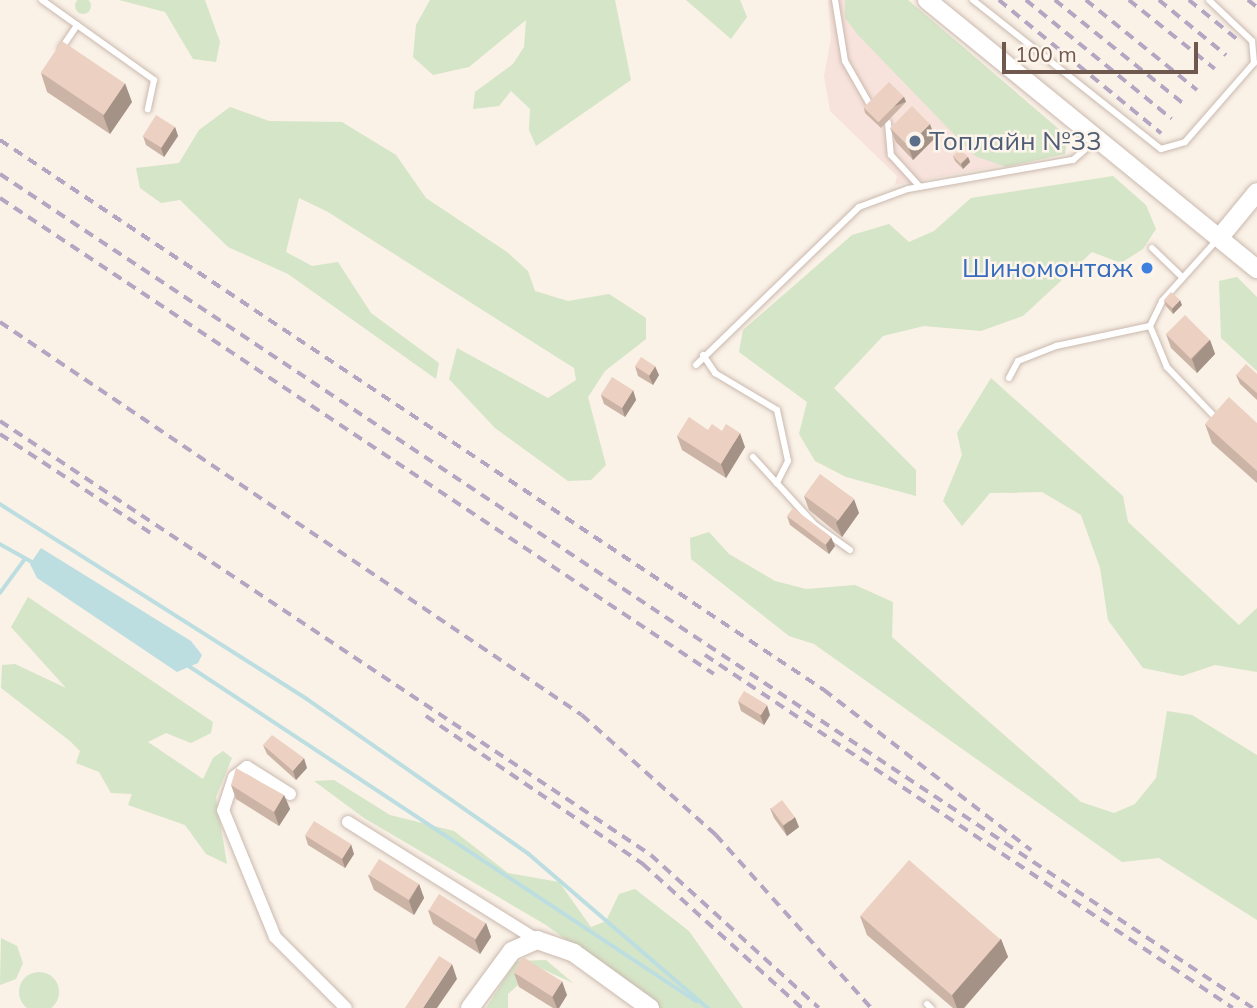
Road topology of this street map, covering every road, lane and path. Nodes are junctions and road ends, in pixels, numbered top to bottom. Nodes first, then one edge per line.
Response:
1 (42, 0) edge
2 (835, 0) edge
3 (927, 0) edge
4 (973, 0) edge
5 (1209, 0) edge
6 (77, 25) junction
7 (61, 49) edge
8 (870, 105) edge
9 (148, 109) dead end
10 (888, 123) dead end
11 (1099, 137) junction
12 (920, 187) junction
13 (1257, 192) edge
14 (1220, 237) junction
15 (1152, 248) dead end
16 (1257, 269) edge
17 (1182, 277) junction
18 (1150, 326) junction
19 (704, 355) junction
20 (696, 365) dead end
21 (1009, 379) dead end
22 (1216, 418) edge
23 (753, 457) dead end
24 (777, 482) junction
25 (850, 550) dead end
26 (290, 794) dead end
27 (348, 822) dead end
28 (537, 940) junction
29 (346, 1008) edge
30 (470, 1008) edge
31 (650, 1008) edge

1 - 6 lane
2 - 8 lane
3 - 11 main road
4 - 5 lane
6 - 7 lane
6 - 9 lane
10 - 12 lane
11 - 12 lane
11 - 14 main road
12 - 19 lane
13 - 14 main road
14 - 16 main road
14 - 17 lane
15 - 17 lane
17 - 18 lane
18 - 21 lane
18 - 22 lane
19 - 20 lane
19 - 24 lane
23 - 24 lane
24 - 25 lane
26 - 29 street
27 - 28 street
28 - 30 main road
28 - 31 main road

